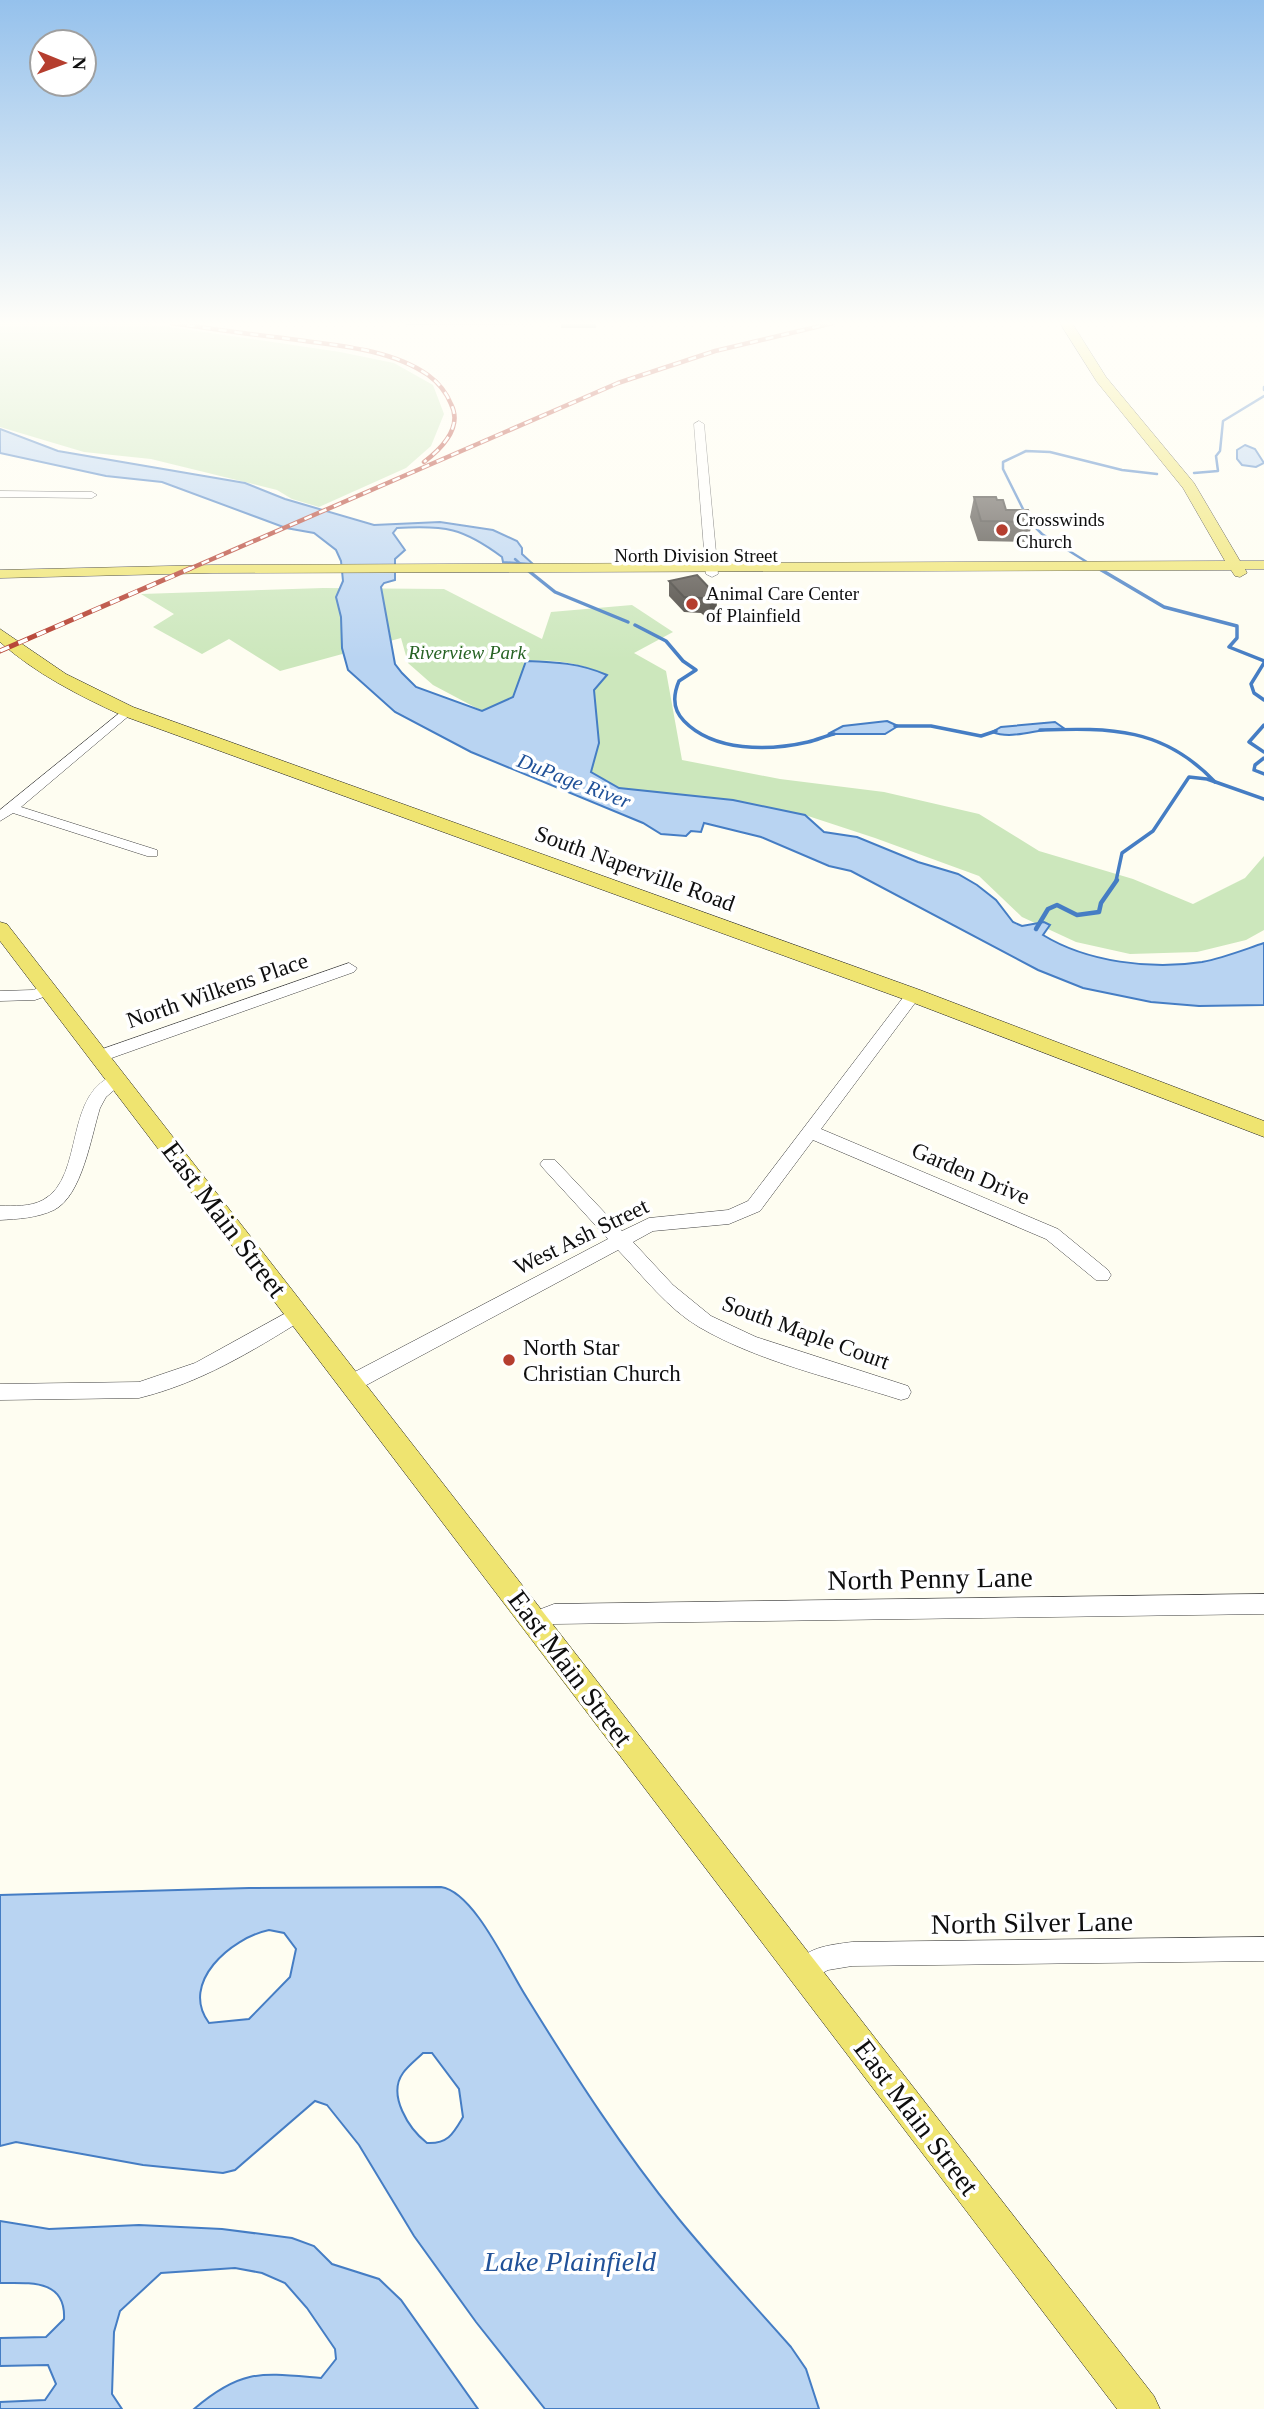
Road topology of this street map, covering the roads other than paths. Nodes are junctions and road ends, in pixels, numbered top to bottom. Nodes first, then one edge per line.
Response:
1 (700, 435) edge
2 (1147, 435) edge
3 (0, 494) edge
4 (92, 495) dead end
5 (1264, 565) edge
6 (1090, 569) joint
7 (1238, 569) junction
8 (712, 570) junction
9 (515, 571) joint
10 (419, 572) joint
11 (128, 573) joint
12 (1264, 573) edge
13 (0, 574) edge
14 (0, 634) edge
15 (127, 711) junction
16 (5, 813) edge
17 (152, 853) dead end
18 (0, 928) edge
19 (349, 968) dead end
20 (47, 989) junction
21 (913, 995) junction
22 (0, 996) edge
23 (100, 1056) junction
24 (118, 1080) junction
25 (1264, 1129) edge
26 (811, 1132) junction
27 (549, 1164) dead end
28 (0, 1213) edge
29 (619, 1240) junction
30 (1102, 1275) dead end
31 (297, 1314) junction
32 (352, 1383) junction
33 (0, 1392) edge
34 (901, 1392) dead end
35 (1264, 1604) edge
36 (536, 1621) junction
37 (1264, 1949) edge
38 (805, 1970) junction
39 (1141, 2409) edge

1 - 8 street
2 - 7 main road
3 - 4 street
5 - 7 main road, North Division Street
6 - 7 main road, North Division Street
6 - 8 main road, North Division Street
7 - 12 main road, North Division Street
8 - 9 main road, North Division Street
9 - 10 main road, North Division Street
10 - 11 main road, North Division Street
11 - 13 main road, North Division Street
14 - 15 main road, South Naperville Road
15 - 16 street
15 - 21 main road, South Naperville Road
16 - 17 street
18 - 20 main road, East Main Street
19 - 23 street, North Wilkens Place
20 - 22 street
20 - 23 main road, East Main Street
21 - 25 main road, South Naperville Road
21 - 26 street, West Ash Street
23 - 24 main road, East Main Street
24 - 28 street
24 - 31 main road, East Main Street
26 - 29 street, West Ash Street
26 - 30 street, Garden Drive
27 - 29 street, South Maple Court
29 - 32 street, West Ash Street
29 - 34 street, South Maple Court
31 - 32 main road, East Main Street
31 - 33 street
32 - 36 main road, East Main Street
35 - 36 street, North Penny Lane
36 - 38 main road, East Main Street
37 - 38 street, North Silver Lane
38 - 39 main road, East Main Street

